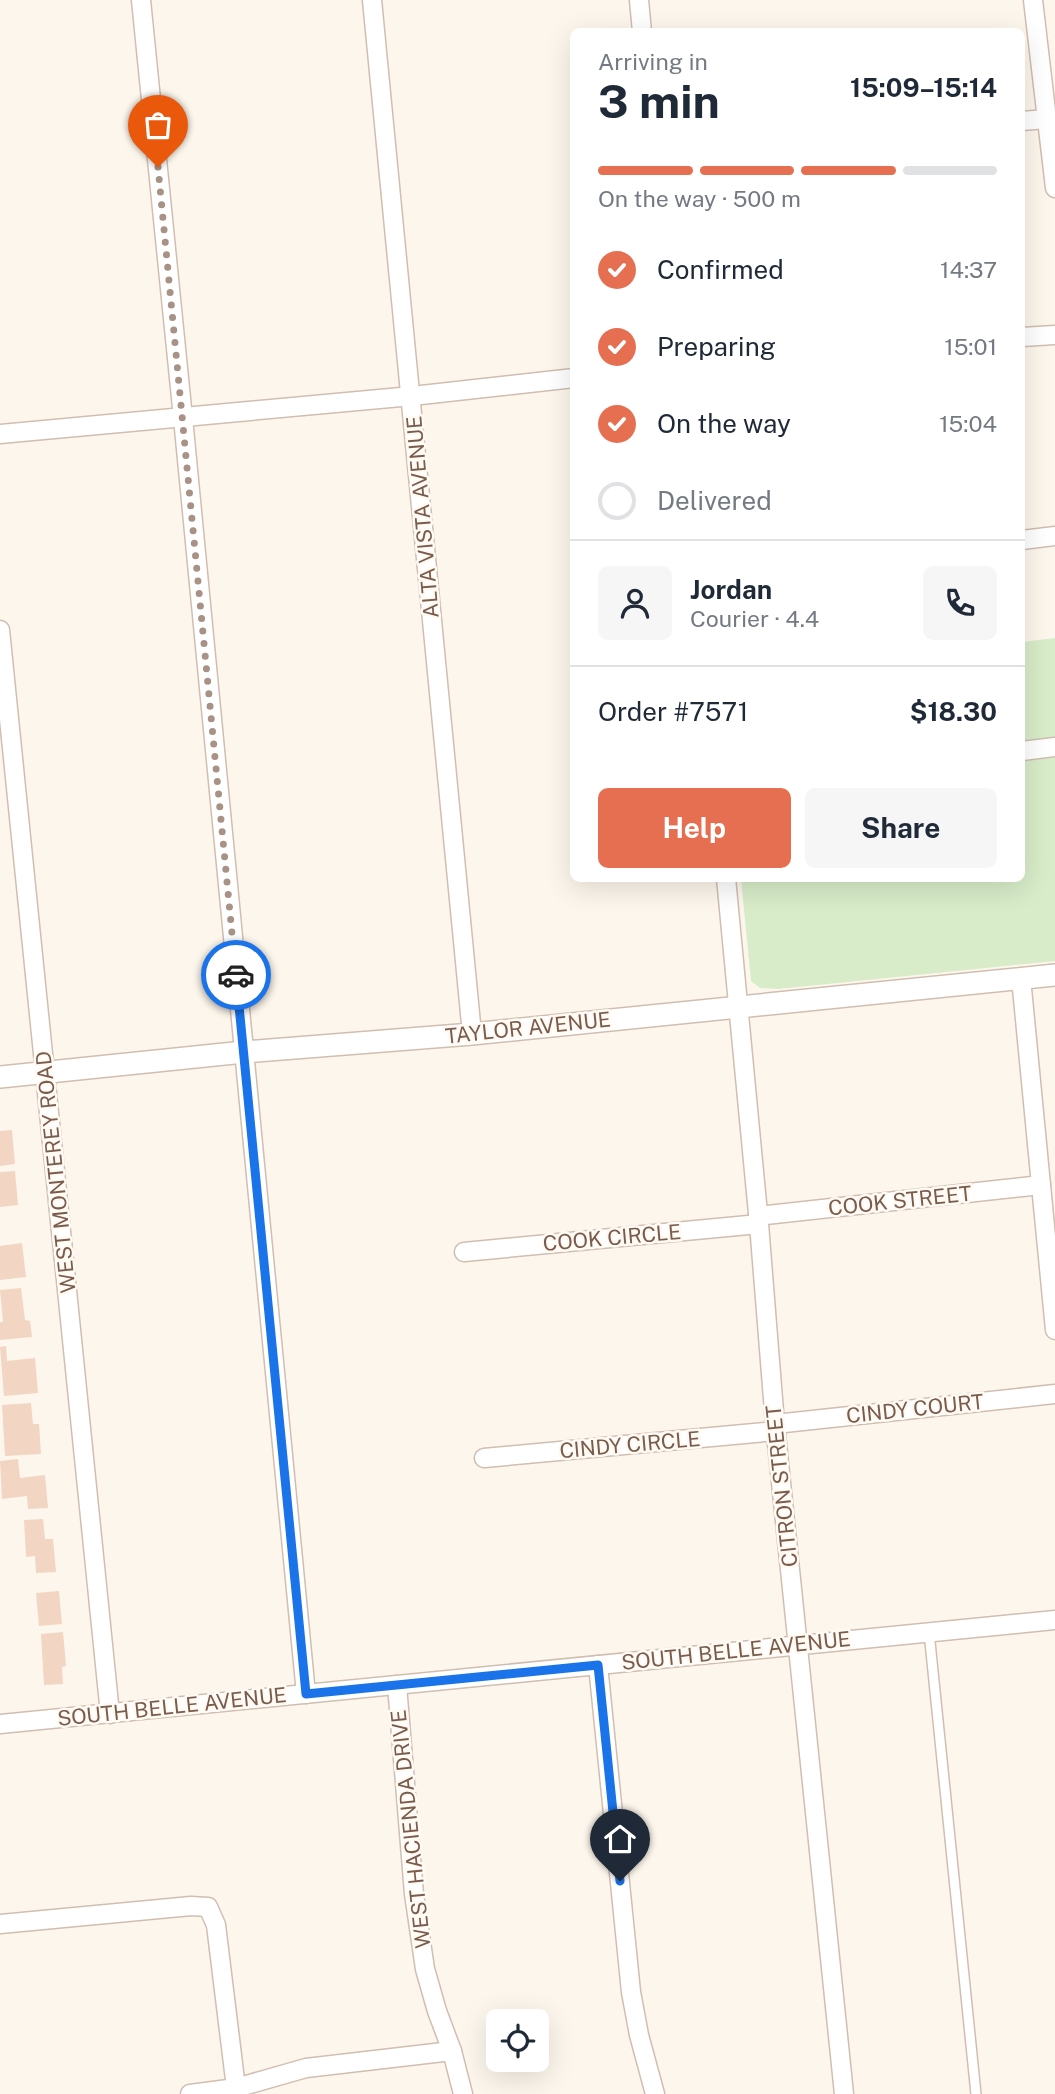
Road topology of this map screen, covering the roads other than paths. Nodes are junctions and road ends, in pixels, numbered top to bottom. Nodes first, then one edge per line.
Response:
1 (141, 0) edge
2 (372, 0) edge
3 (639, 0) edge
4 (1033, 0) edge
5 (642, 28) edge
6 (1046, 119) junction
7 (1025, 121) edge
8 (1055, 188) edge
9 (1055, 335) edge
10 (1025, 337) edge
11 (570, 378) edge
12 (412, 396) junction
13 (183, 418) junction
14 (0, 434) edge
15 (1055, 536) edge
16 (1025, 540) edge
17 (0, 630) edge
18 (1055, 747) edge
19 (1025, 751) edge
20 (726, 882) edge
21 (1055, 975) edge
22 (1021, 978) junction
23 (739, 1007) junction
24 (472, 1034) junction
25 (244, 1052) junction
26 (46, 1072) junction
27 (0, 1077) edge
28 (1041, 1185) junction
29 (759, 1220) junction
30 (464, 1252) dead end
31 (1055, 1330) edge
32 (1055, 1394) edge
33 (776, 1428) junction
34 (484, 1458) dead end
35 (1055, 1620) edge
36 (929, 1632) junction
37 (799, 1645) junction
38 (598, 1665) junction
39 (397, 1685) junction
40 (306, 1694) junction
41 (110, 1714) junction
42 (0, 1724) edge
43 (0, 1924) edge
44 (452, 2052) junction
45 (236, 2088) junction
46 (190, 2094) edge
47 (463, 2094) edge
48 (655, 2094) edge
49 (844, 2094) edge
50 (976, 2094) edge

1 - 13 street
2 - 12 street, ALTA VISTA AVENUE
3 - 5 street
4 - 6 street
6 - 7 street
6 - 8 street
9 - 10 street
11 - 12 street
12 - 13 street
12 - 24 street, ALTA VISTA AVENUE
13 - 14 street
13 - 25 street
15 - 16 street
17 - 26 street, WEST MONTEREY ROAD
18 - 19 street
20 - 23 street, CITRON STREET
21 - 22 street, TAYLOR AVENUE
22 - 23 street, TAYLOR AVENUE
22 - 28 street
23 - 24 street, TAYLOR AVENUE
23 - 29 street, CITRON STREET
24 - 25 street, TAYLOR AVENUE
25 - 26 street, TAYLOR AVENUE
25 - 40 street
26 - 27 street, TAYLOR AVENUE
26 - 41 street, WEST MONTEREY ROAD
28 - 29 street, COOK STREET
28 - 31 street
29 - 30 street, COOK CIRCLE
29 - 33 street, CITRON STREET
32 - 33 street, CINDY COURT
33 - 34 street, CINDY CIRCLE
33 - 37 street, CITRON STREET
35 - 36 street, SOUTH BELLE AVENUE
36 - 37 street, SOUTH BELLE AVENUE
36 - 50 lane
37 - 38 street, SOUTH BELLE AVENUE
37 - 49 street, CITRON STREET
38 - 39 street, SOUTH BELLE AVENUE
38 - 48 street
39 - 40 street, SOUTH BELLE AVENUE
39 - 44 street, WEST HACIENDA DRIVE
40 - 41 street, SOUTH BELLE AVENUE
41 - 42 street, SOUTH BELLE AVENUE
43 - 45 street
44 - 45 street
44 - 47 street, WEST HACIENDA DRIVE
45 - 46 street

